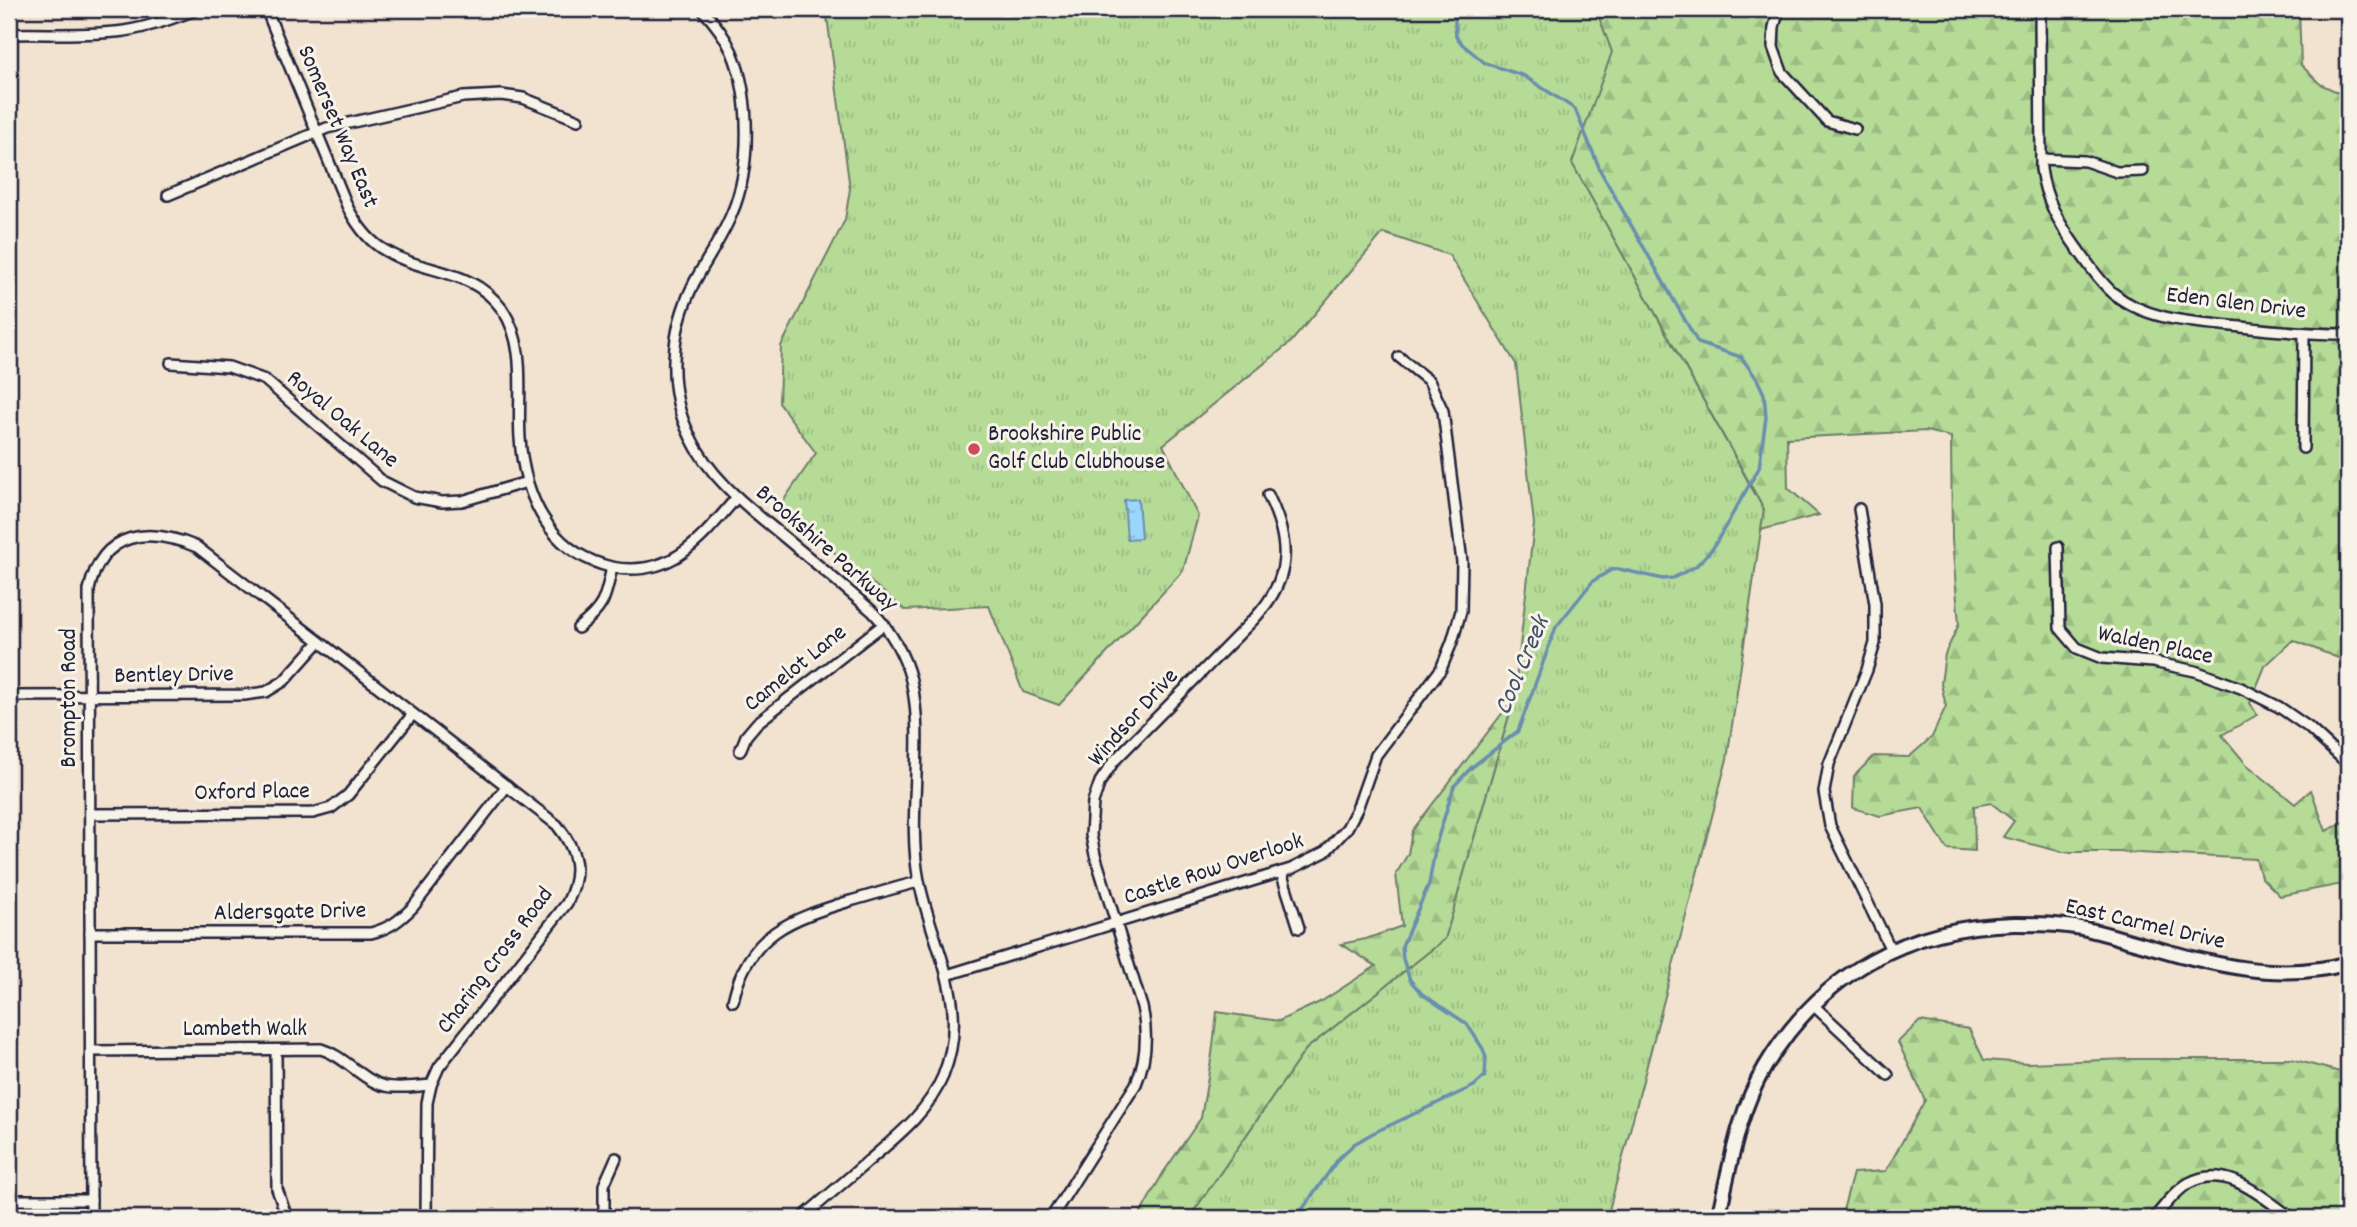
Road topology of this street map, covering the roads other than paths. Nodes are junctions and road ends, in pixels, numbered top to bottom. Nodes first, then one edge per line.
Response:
1 (198, 9) edge
2 (266, 9) edge
3 (702, 9) edge
4 (1779, 9) edge
5 (2040, 9) edge
6 (9, 34) edge
7 (578, 120) dead end
8 (1855, 129) dead end
9 (317, 132) junction
10 (2041, 159) junction
11 (2143, 170) dead end
12 (168, 195) dead end
13 (2304, 333) junction
14 (2348, 334) edge
15 (1399, 357) dead end
16 (171, 363) dead end
17 (2303, 448) dead end
18 (527, 482) junction
19 (1268, 495) dead end
20 (737, 497) junction
21 (1859, 509) dead end
22 (2058, 547) dead end
23 (612, 567) junction
24 (884, 624) junction
25 (578, 628) dead end
26 (319, 642) junction
27 (9, 696) edge
28 (90, 696) junction
29 (413, 714) junction
30 (740, 751) dead end
31 (2348, 764) edge
32 (507, 786) junction
33 (90, 814) junction
34 (1282, 872) junction
35 (919, 882) junction
36 (1115, 923) junction
37 (1299, 928) dead end
38 (90, 933) junction
39 (1891, 950) junction
40 (2348, 963) edge
41 (947, 975) junction
42 (733, 1001) dead end
43 (1813, 1005) junction
44 (276, 1050) junction
45 (91, 1051) junction
46 (1888, 1075) dead end
47 (431, 1085) junction
48 (616, 1158) dead end
49 (9, 1200) edge
50 (91, 1200) junction
51 (91, 1218) edge
52 (287, 1218) edge
53 (426, 1218) edge
54 (604, 1218) edge
55 (802, 1218) edge
56 (1051, 1218) edge
57 (1718, 1218) edge
58 (2154, 1218) edge
59 (2292, 1218) edge

1 - 6 street
2 - 9 street, Somerset Way East
3 - 20 street, Brookshire Parkway
4 - 8 street
5 - 10 street, Eden Glen Drive
7 - 9 street
9 - 12 street
9 - 18 street, Somerset Way East
10 - 11 street
10 - 13 street, Eden Glen Drive
13 - 14 street, Eden Glen Drive
13 - 17 street
15 - 34 street, Castle Row Overlook
16 - 18 street, Royal Oak Lane
18 - 23 street, Somerset Way East
19 - 36 street, Windsor Drive
20 - 23 street, Somerset Way East
20 - 24 street, Brookshire Parkway
21 - 39 street
22 - 31 street, Walden Place
23 - 25 street
24 - 30 street, Camelot Lane
24 - 35 street, Brookshire Parkway
26 - 28 street, Bentley Drive
26 - 28 street, Brompton Road
26 - 29 street, Brompton Road
27 - 28 street, Bentley Drive
28 - 33 street, Brompton Road
29 - 32 street, Charing Cross Road
29 - 33 street, Oxford Place
32 - 38 street, Aldersgate Drive
32 - 47 street, Charing Cross Road
33 - 38 street, Brompton Road
34 - 36 street, Castle Row Overlook
34 - 37 street
35 - 41 street, Brookshire Parkway
35 - 42 street
36 - 41 street, Castle Row Overlook
36 - 56 street, Windsor Drive
38 - 45 street, Brompton Road
39 - 40 street, East Carmel Drive
39 - 43 street, East Carmel Drive
41 - 55 street, Brookshire Parkway
43 - 46 street
43 - 57 street, East Carmel Drive
44 - 45 street, Lambeth Walk
44 - 47 street, Lambeth Walk
44 - 52 street
45 - 50 street, Brompton Road
47 - 53 street, Charing Cross Road
48 - 54 street
49 - 50 street
50 - 51 street, Brompton Road
58 - 59 street

